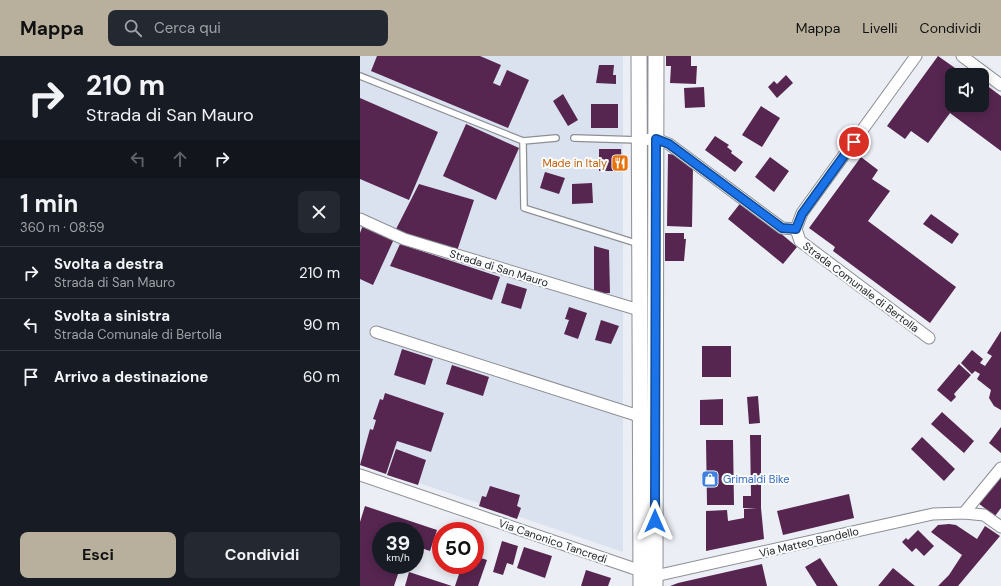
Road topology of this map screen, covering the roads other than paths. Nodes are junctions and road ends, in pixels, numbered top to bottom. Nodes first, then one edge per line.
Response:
1 (639, 56) edge
2 (656, 56) edge
3 (916, 56) edge
4 (962, 56) edge
5 (360, 76) edge
6 (1001, 85) edge
7 (556, 138) dead end
8 (574, 138) dead end
9 (656, 139) junction
10 (639, 140) junction
11 (523, 141) junction
12 (360, 219) edge
13 (796, 229) junction
14 (639, 244) junction
15 (639, 310) junction
16 (376, 332) dead end
17 (929, 338) dead end
18 (639, 416) junction
19 (1001, 468) edge
20 (360, 475) edge
21 (964, 513) junction
22 (1001, 527) edge
23 (641, 570) junction
24 (652, 583) edge
25 (641, 586) edge

1 - 10 main road
2 - 9 main road
3 - 13 street, Strada Comunale di Bertolla
4 - 6 street
5 - 11 lane
7 - 11 lane
8 - 10 lane
9 - 10 street
9 - 13 street
9 - 24 main road
10 - 14 main road
11 - 14 lane
12 - 15 street, Strada di San Mauro
13 - 17 street, Strada Comunale di Bertolla
14 - 15 main road
15 - 18 main road
16 - 18 street
18 - 23 main road
19 - 21 street
20 - 23 street, Via Canonico Tancredi
21 - 22 street
21 - 24 street, Via Matteo Bandello
23 - 24 street, Via Canonico Tancredi
23 - 25 main road

